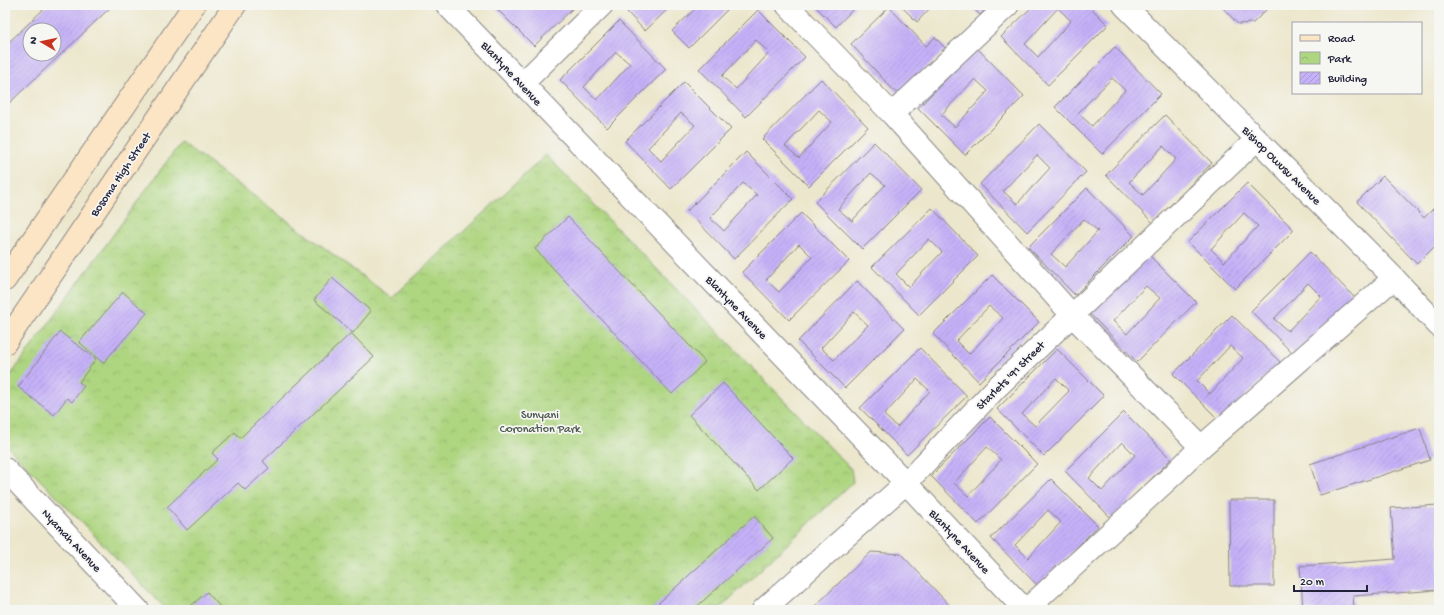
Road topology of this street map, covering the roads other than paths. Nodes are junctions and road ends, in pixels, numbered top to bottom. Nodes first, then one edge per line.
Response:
1 (194, 5) edge
2 (236, 5) edge
3 (602, 5) edge
4 (787, 5) edge
5 (1008, 5) edge
6 (1124, 5) edge
7 (458, 9) edge
8 (522, 84) junction
9 (892, 114) junction
10 (1256, 140) junction
11 (1394, 278) junction
12 (5, 280) edge
13 (1072, 315) junction
14 (1439, 326) edge
15 (5, 343) edge
16 (1201, 447) junction
17 (5, 469) edge
18 (906, 483) junction
19 (138, 610) edge
20 (763, 610) edge
21 (1025, 610) edge

1 - 12 street
2 - 15 street, Bosoma High Street
3 - 8 street
4 - 9 street
5 - 9 street
6 - 10 street, Bishop Owusu Avenue
7 - 8 street, Blantyne Avenue
8 - 18 street, Blantyne Avenue
9 - 13 street
10 - 11 street, Bishop Owusu Avenue
10 - 13 street, Starlets '91 Street
11 - 14 street, Bishop Owusu Avenue
11 - 16 street
13 - 16 street
13 - 18 street, Starlets '91 Street
16 - 21 street
17 - 19 street, Nyamah Avenue
18 - 20 street, Starlets '91 Street
18 - 21 street, Blantyne Avenue

